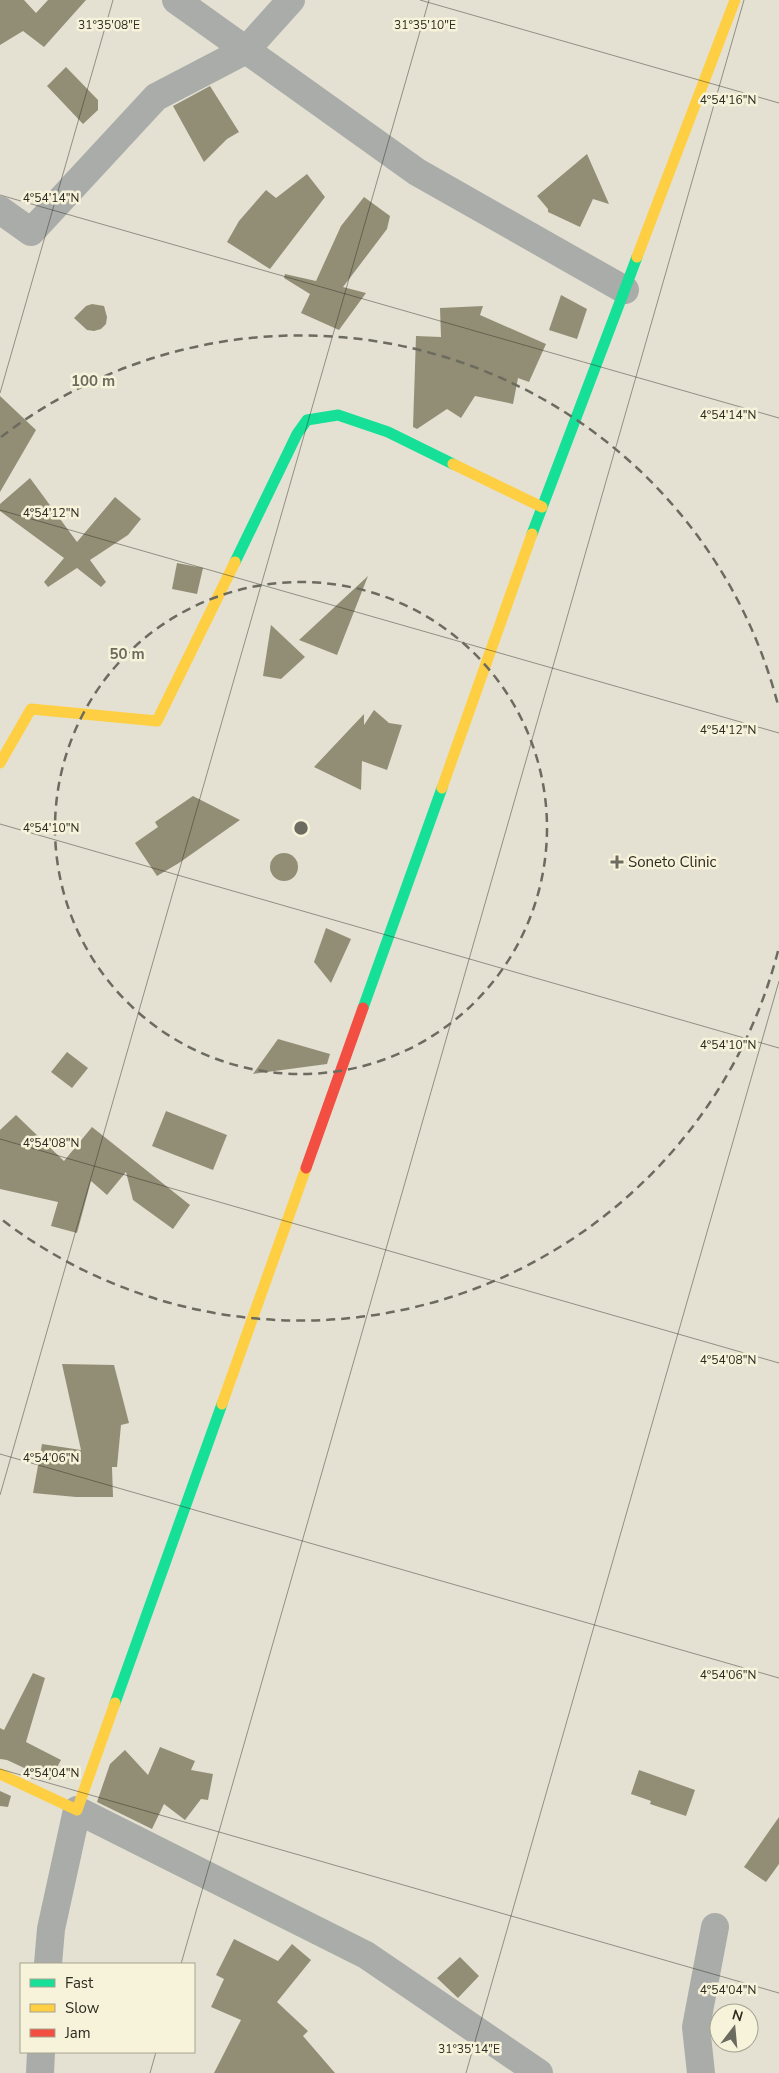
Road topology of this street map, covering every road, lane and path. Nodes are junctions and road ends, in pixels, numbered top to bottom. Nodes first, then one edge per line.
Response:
1 (176, 0) edge
2 (291, 0) edge
3 (735, 0) edge
4 (246, 50) junction
5 (0, 210) edge
6 (625, 290) junction
7 (542, 508) junction
8 (0, 763) edge
9 (0, 1774) edge
10 (77, 1810) junction
11 (715, 1927) dead end
12 (48, 1963) edge
13 (41, 2053) edge
14 (40, 2073) edge
15 (539, 2073) edge
16 (700, 2073) edge

1 - 4 street
2 - 4 street
3 - 6 street
4 - 5 street
4 - 6 street
6 - 7 street
7 - 8 street
7 - 10 street
9 - 10 street
10 - 12 street
10 - 15 street
11 - 16 street
13 - 14 street

